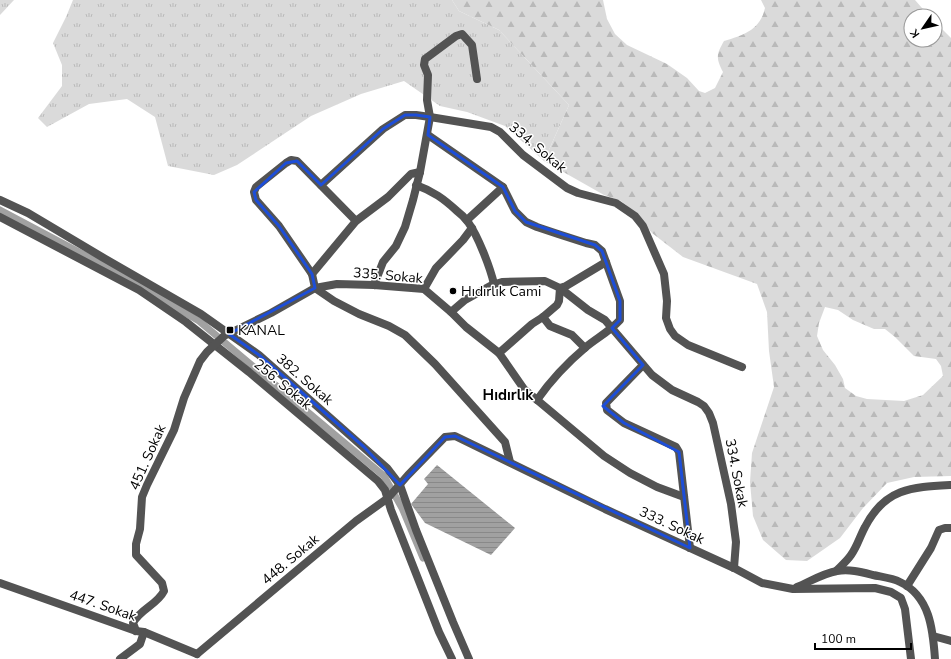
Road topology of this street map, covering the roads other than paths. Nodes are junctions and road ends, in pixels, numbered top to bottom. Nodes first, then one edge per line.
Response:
1 (477, 78) dead end
2 (430, 117) junction
3 (428, 135) junction
4 (420, 172) junction
5 (321, 185) junction
6 (416, 185) junction
7 (503, 187) junction
8 (0, 200) edge
9 (0, 217) edge
10 (467, 220) junction
11 (356, 221) junction
12 (472, 228) junction
13 (606, 262) junction
14 (312, 274) junction
15 (494, 284) junction
16 (374, 285) junction
17 (315, 288) junction
18 (560, 288) junction
19 (424, 289) junction
20 (451, 312) junction
21 (542, 317) junction
22 (612, 328) junction
23 (221, 339) junction
24 (585, 348) junction
25 (499, 353) junction
26 (643, 365) junction
27 (742, 367) dead end
28 (537, 400) junction
29 (510, 462) junction
30 (951, 485) edge
31 (399, 486) junction
32 (388, 497) junction
33 (684, 497) junction
34 (951, 528) edge
35 (690, 548) junction
36 (734, 568) junction
37 (836, 571) junction
38 (0, 583) edge
39 (907, 586) junction
40 (793, 589) junction
41 (140, 632) junction
42 (933, 636) junction
43 (951, 639) edge
44 (199, 656) edge
45 (120, 659) edge
46 (452, 659) edge
47 (469, 659) edge
48 (911, 659) edge
49 (935, 659) edge

1 - 2 street
2 - 3 street
2 - 5 street, 334. Sokak
2 - 27 street, 334. Sokak
3 - 4 street
3 - 7 street
4 - 6 street
4 - 11 street
5 - 11 street
5 - 14 street
6 - 10 street
6 - 16 street
7 - 10 street
7 - 13 street
8 - 23 street, 382. Sokak
9 - 23 street, 256. Sokak
10 - 12 street
11 - 14 street
12 - 15 street
12 - 19 street
13 - 18 street
13 - 22 street
14 - 17 street
15 - 18 street
15 - 20 street
16 - 17 street, 335. Sokak
16 - 19 street, 335. Sokak
17 - 23 street, 335. Sokak
17 - 29 street
18 - 21 street
18 - 22 street
19 - 20 street, 335. Sokak
20 - 25 street, 335. Sokak
21 - 24 street
21 - 25 street
22 - 24 street
22 - 26 street
23 - 31 street, 382. Sokak
23 - 32 street, 256. Sokak
23 - 41 street, 451. Sokak
24 - 28 street
25 - 28 street, 335. Sokak
26 - 33 street
26 - 36 street, 334. Sokak
28 - 33 street, 335. Sokak
29 - 31 street, 333. Sokak
29 - 35 street, 333. Sokak
30 - 37 street
31 - 32 street, 448. Sokak
31 - 47 street, 382. Sokak
32 - 44 street, 448. Sokak
32 - 46 street, 256. Sokak
33 - 35 street
34 - 39 street
35 - 36 street, 333. Sokak
36 - 40 street, 333. Sokak
37 - 39 street
37 - 40 street
38 - 41 street, 447. Sokak
39 - 42 street
40 - 48 street, 333. Sokak
41 - 44 street, 447. Sokak
41 - 45 street
42 - 43 street
42 - 49 street

